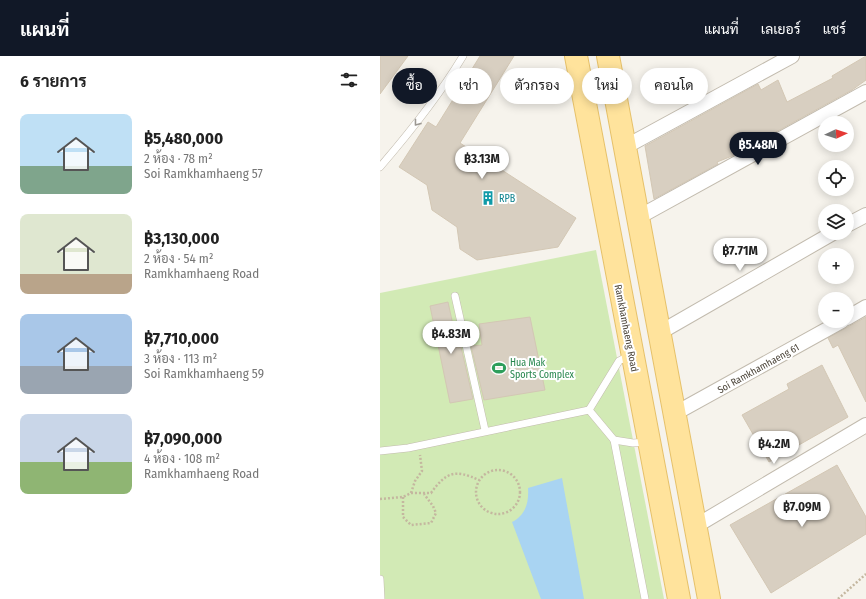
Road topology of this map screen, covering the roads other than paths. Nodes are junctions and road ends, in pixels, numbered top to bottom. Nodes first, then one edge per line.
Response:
1 (463, 56) edge
2 (576, 56) edge
3 (585, 56) edge
4 (600, 56) edge
5 (608, 56) edge
6 (792, 56) edge
7 (866, 92) edge
8 (625, 148) junction
9 (380, 167) edge
10 (866, 215) edge
11 (637, 218) junction
12 (854, 221) edge
13 (821, 240) edge
14 (455, 296) dead end
15 (866, 307) edge
16 (854, 314) edge
17 (829, 328) edge
18 (659, 333) junction
19 (632, 353) junction
20 (589, 410) junction
21 (674, 414) junction
22 (866, 425) edge
23 (485, 430) junction
24 (614, 440) junction
25 (648, 442) junction
26 (380, 451) edge
27 (694, 527) junction
28 (380, 579) edge
29 (381, 599) edge
30 (645, 599) edge
31 (679, 599) edge
32 (686, 599) edge
33 (700, 599) edge
34 (709, 599) edge

1 -> 9 lane
2 - 19 main road, Ramkhamhaeng Road
3 - 32 main road, Ramkhamhaeng Road
4 - 33 main road
5 - 8 main road
6 - 8 street
7 - 11 street
8 - 11 main road
10 - 12 street
11 - 18 main road
13 - 18 street
14 - 23 lane
15 - 16 street
17 - 21 street, Soi Ramkhamhaeng 61
18 - 21 main road
19 - 20 lane
19 - 25 main road, Ramkhamhaeng Road
20 - 23 lane
20 - 24 lane
21 - 27 main road
22 - 27 street
23 - 26 lane
24 - 25 lane
24 - 30 lane
25 - 31 main road, Ramkhamhaeng Road
27 - 34 main road
28 - 29 lane

